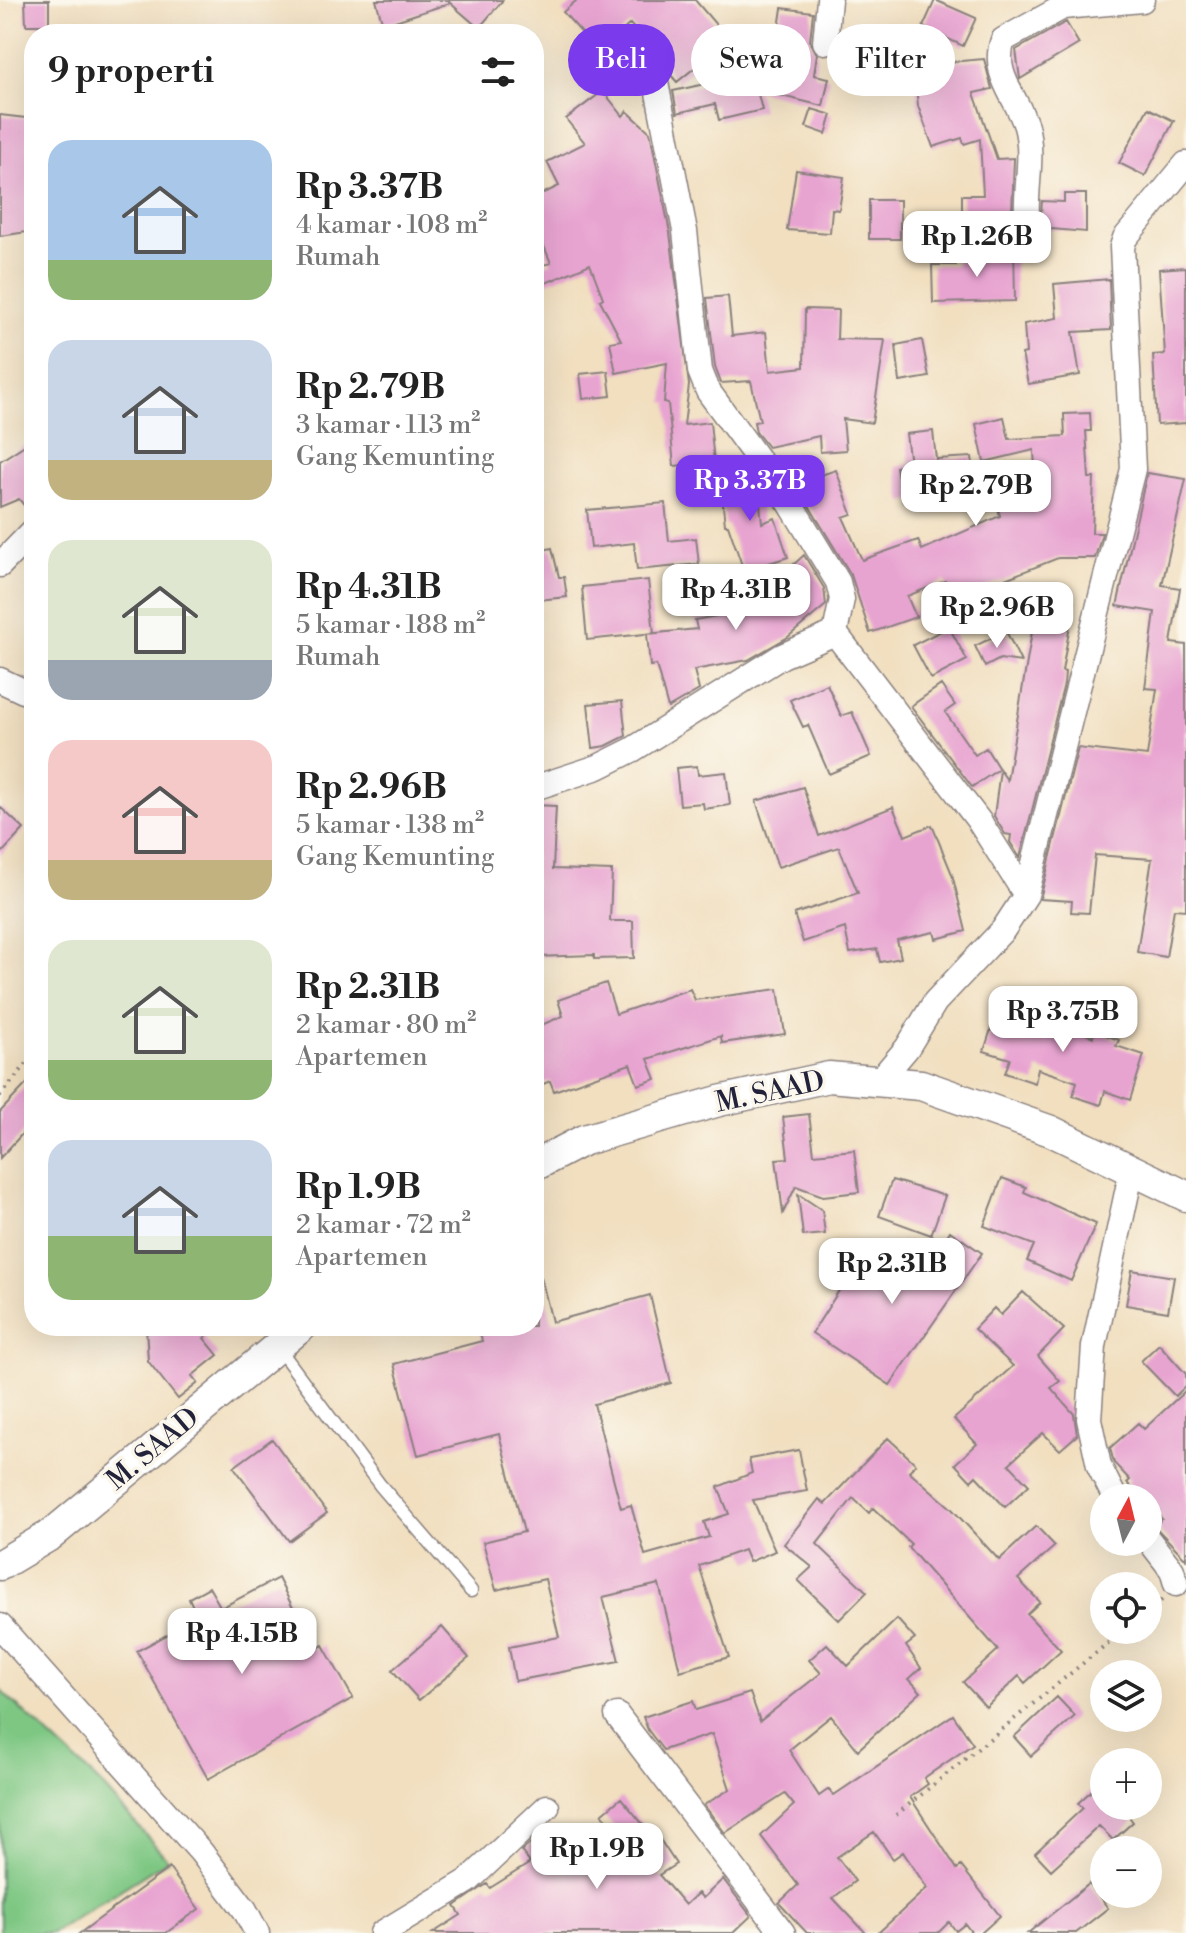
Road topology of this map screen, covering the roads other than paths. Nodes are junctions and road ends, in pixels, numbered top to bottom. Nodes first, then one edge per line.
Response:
1 (829, 0) edge
2 (1142, 0) edge
3 (1062, 3) edge
4 (825, 42) dead end
5 (659, 96) edge
6 (1186, 164) edge
7 (957, 230) dead end
8 (24, 540) edge
9 (0, 565) edge
10 (835, 633) junction
11 (0, 680) edge
12 (24, 691) edge
13 (544, 785) edge
14 (1026, 895) junction
15 (880, 1080) junction
16 (544, 1161) edge
17 (1132, 1169) junction
18 (1186, 1196) edge
19 (290, 1336) edge
20 (277, 1346) junction
21 (1108, 1484) edge
22 (1161, 1556) edge
23 (0, 1565) edge
24 (1176, 1584) dead end
25 (471, 1591) dead end
26 (0, 1626) edge
27 (617, 1715) dead end
28 (547, 1807) dead end
29 (257, 1933) edge
30 (382, 1933) edge
31 (783, 1933) edge

1 - 4 street
2 - 3 street
3 - 7 street
5 - 10 street
6 - 14 street
8 - 9 street
10 - 13 street
10 - 14 street
11 - 12 street
14 - 15 street
15 - 16 street, M. SAAD
15 - 17 street, M. SAAD
17 - 18 street, M. SAAD
17 - 21 street
19 - 20 street, M. SAAD
20 - 23 street, M. SAAD
20 - 25 lane
22 - 24 street
26 - 29 street
27 - 31 street
28 - 30 street

